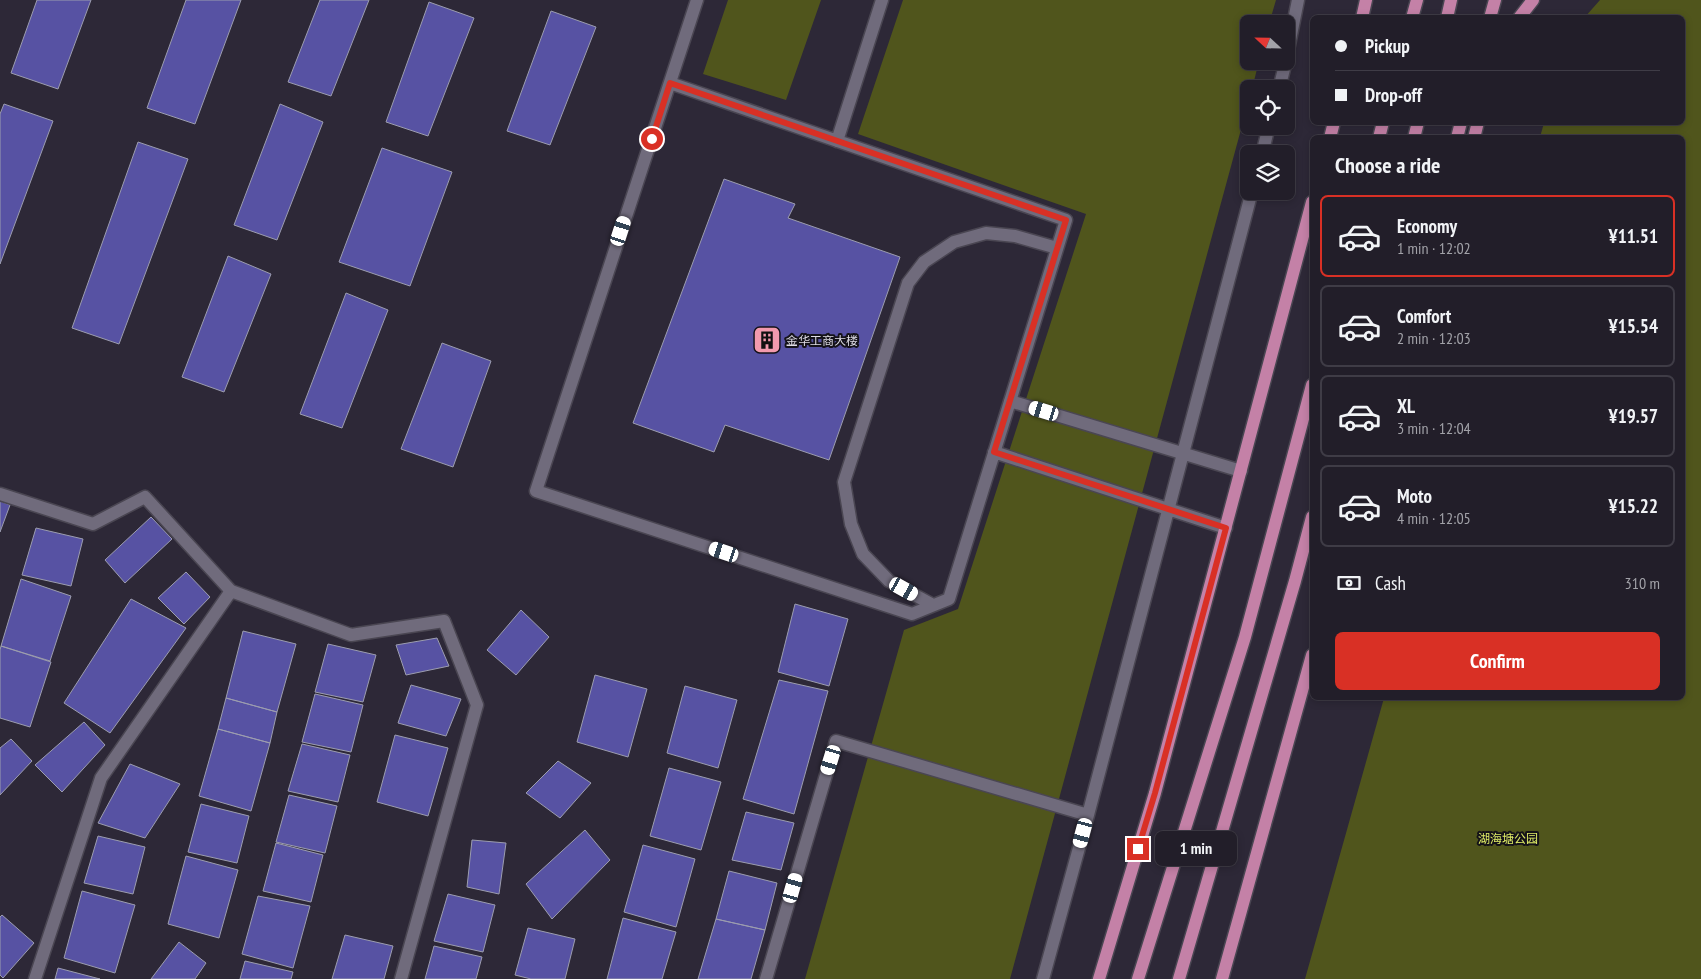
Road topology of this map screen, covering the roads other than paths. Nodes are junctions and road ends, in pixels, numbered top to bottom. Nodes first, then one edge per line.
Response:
1 (697, 0) edge
2 (882, 0) edge
3 (1298, 0) edge
4 (1358, 0) edge
5 (1366, 0) edge
6 (1416, 0) edge
7 (1451, 0) edge
8 (1495, 0) edge
9 (1533, 0) edge
10 (1295, 15) edge
11 (1357, 15) edge
12 (1363, 15) edge
13 (1413, 15) edge
14 (1448, 15) edge
15 (1491, 15) edge
16 (1521, 15) edge
17 (670, 83) junction
18 (837, 141) junction
19 (1250, 200) edge
20 (1310, 210) edge
21 (1057, 248) junction
22 (1310, 392) edge
23 (1010, 401) junction
24 (994, 452) junction
25 (1183, 453) junction
26 (1241, 471) junction
27 (0, 494) edge
28 (1168, 510) junction
29 (1310, 524) edge
30 (1226, 528) junction
31 (231, 591) junction
32 (933, 605) junction
33 (1310, 662) edge
34 (1088, 815) junction
35 (35, 979) edge
36 (401, 979) edge
37 (766, 979) edge
38 (1043, 979) edge
39 (1100, 979) edge
40 (1138, 979) edge
41 (1179, 979) edge
42 (1222, 979) edge

1 - 17 lane
2 - 18 lane
3 - 10 lane
4 - 11 main road
5 - 12 main road
6 - 13 main road
7 - 14 main road
8 - 15 main road
9 - 16 main road
17 - 18 lane
17 - 32 lane
18 - 21 lane
19 - 25 lane
20 - 26 main road
21 - 23 lane
21 - 32 lane
22 - 40 main road
23 - 24 lane
23 - 25 lane
24 - 28 lane
24 - 32 lane
25 - 26 lane
25 - 28 lane
26 - 30 main road
27 - 31 lane
28 - 30 lane
28 - 34 lane
29 - 41 main road
30 - 39 main road
31 - 35 lane
31 - 36 lane
33 - 42 main road
34 - 37 lane
34 - 38 lane

